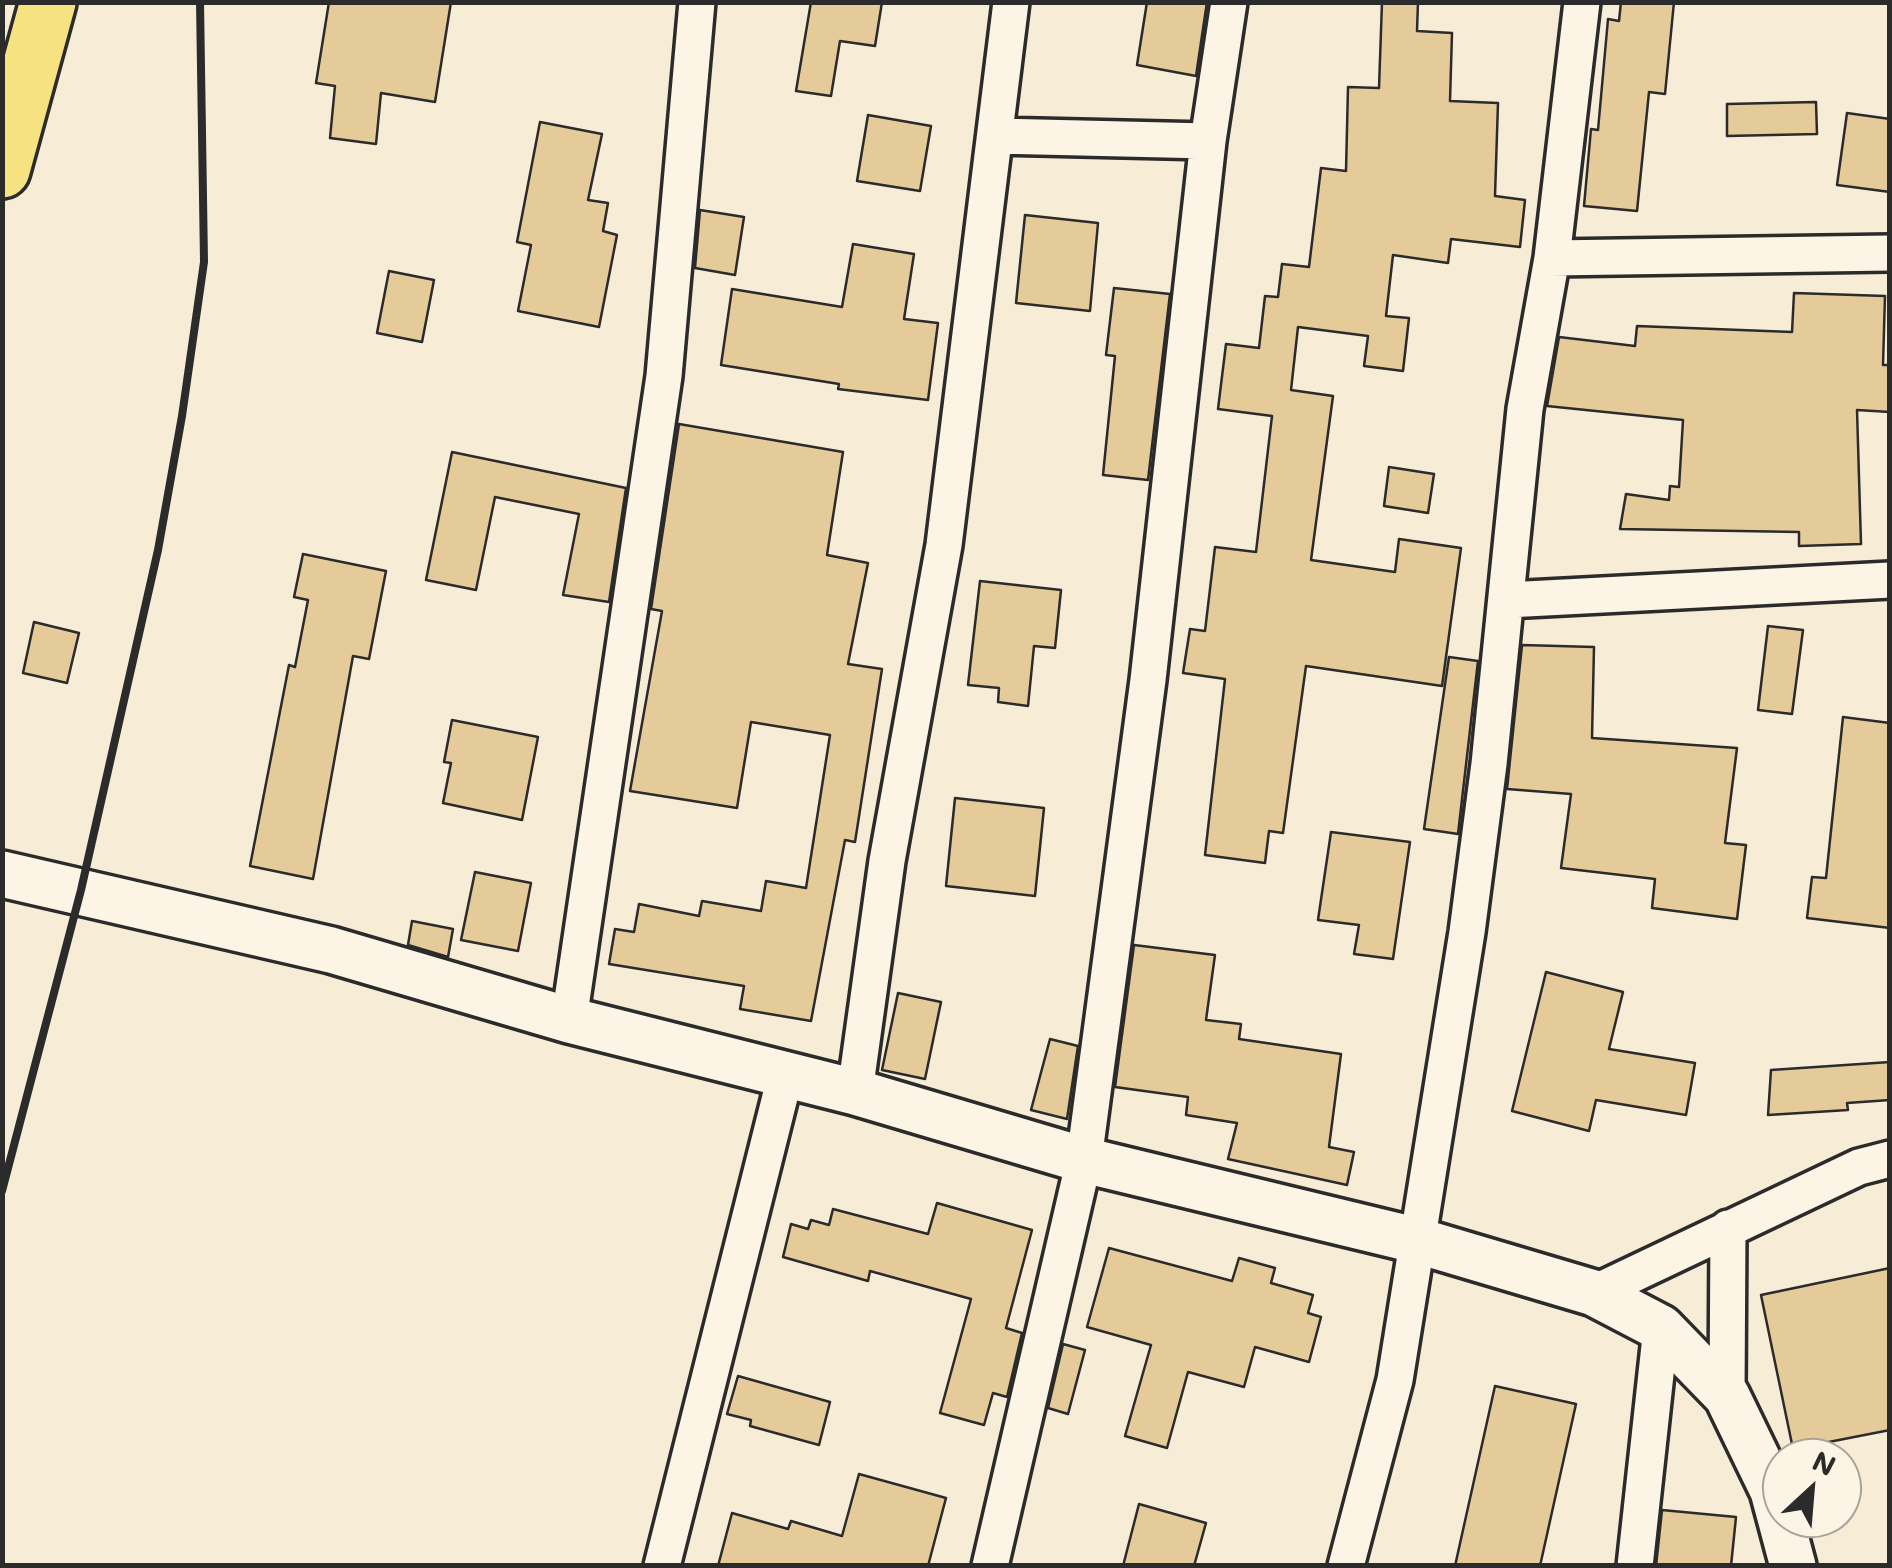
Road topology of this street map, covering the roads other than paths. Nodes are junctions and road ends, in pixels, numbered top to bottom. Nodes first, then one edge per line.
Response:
1 (48, 2) edge
2 (698, 2) edge
3 (1011, 2) edge
4 (1229, 2) edge
5 (1582, 2) edge
6 (996, 136) junction
7 (1208, 141) junction
8 (2, 170) edge
9 (1890, 254) edge
10 (1552, 258) junction
11 (1890, 580) edge
12 (1507, 600) junction
13 (2, 874) edge
14 (569, 1020) junction
15 (786, 1073) junction
16 (854, 1092) junction
17 (1890, 1159) edge
18 (1084, 1160) junction
19 (1728, 1228) junction
20 (1418, 1241) junction
21 (1594, 1293) junction
22 (1661, 1328) junction
23 (1726, 1396) junction
24 (662, 1566) edge
25 (990, 1566) edge
26 (1346, 1566) edge
27 (1635, 1566) edge
28 (1793, 1566) edge

1 - 8 highway
2 - 14 street
3 - 6 street
4 - 7 street
5 - 10 street
6 - 7 street
6 - 16 street
7 - 18 street
9 - 10 street
10 - 12 street
11 - 12 street
12 - 20 street
13 - 14 street
14 - 15 street
15 - 16 street
15 - 24 street
16 - 18 street
17 - 19 street
18 - 20 street
18 - 25 street
19 - 21 street
19 - 23 street
20 - 21 street
20 - 26 street
21 - 22 street
22 - 23 street
22 - 27 street
23 - 28 street

